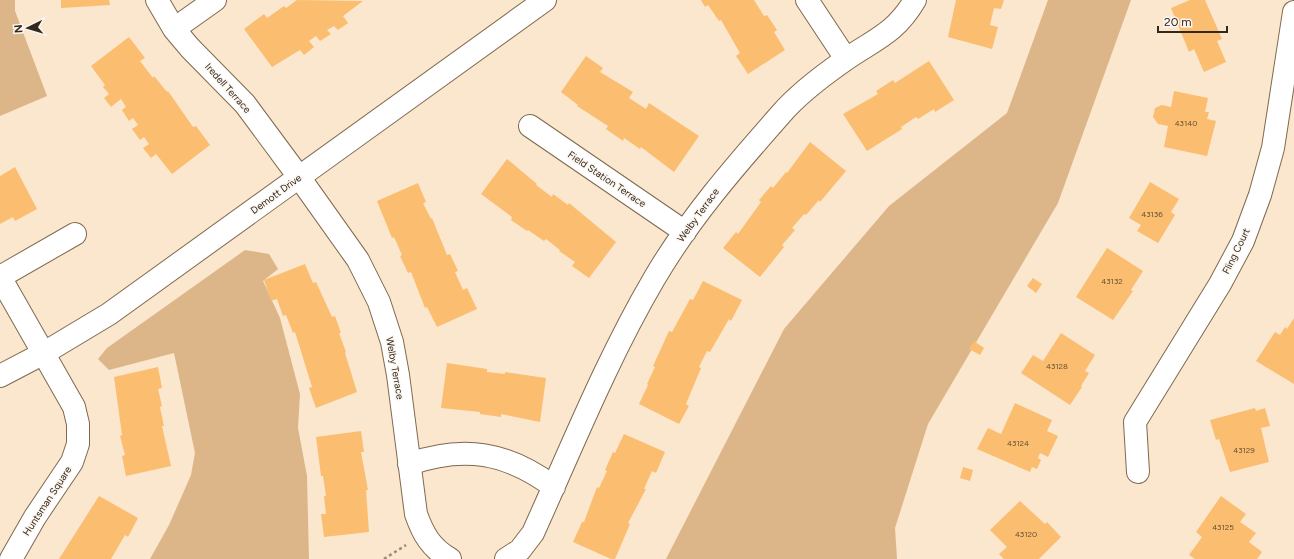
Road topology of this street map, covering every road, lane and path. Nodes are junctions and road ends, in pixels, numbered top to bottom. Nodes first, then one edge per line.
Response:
1 (157, 0) edge
2 (215, 0) edge
3 (545, 0) edge
4 (807, 0) edge
5 (915, 0) edge
6 (1294, 12) edge
7 (174, 29) junction
8 (846, 59) junction
9 (530, 126) dead end
10 (299, 177) junction
11 (684, 232) junction
12 (75, 234) dead end
13 (0, 277) edge
14 (44, 353) junction
15 (0, 376) edge
16 (409, 464) junction
17 (1138, 472) dead end
18 (554, 487) junction
19 (11, 559) edge
20 (450, 559) edge
21 (506, 559) edge

1 - 7 street, Iredell Terrace
2 - 7 street
3 - 10 street, Demott Drive
4 - 8 street
5 - 8 street, Welby Terrace
6 - 17 street, Fling Court
7 - 10 street, Iredell Terrace
8 - 11 street, Welby Terrace
9 - 11 street, Field Station Terrace
10 - 14 street, Demott Drive
10 - 16 street, Welby Terrace
11 - 18 street, Welby Terrace
12 - 13 street
13 - 14 street, Huntsman Square
14 - 15 street, Demott Drive
14 - 19 street, Huntsman Square
16 - 18 street
16 - 20 street, Welby Terrace
18 - 21 street, Welby Terrace

